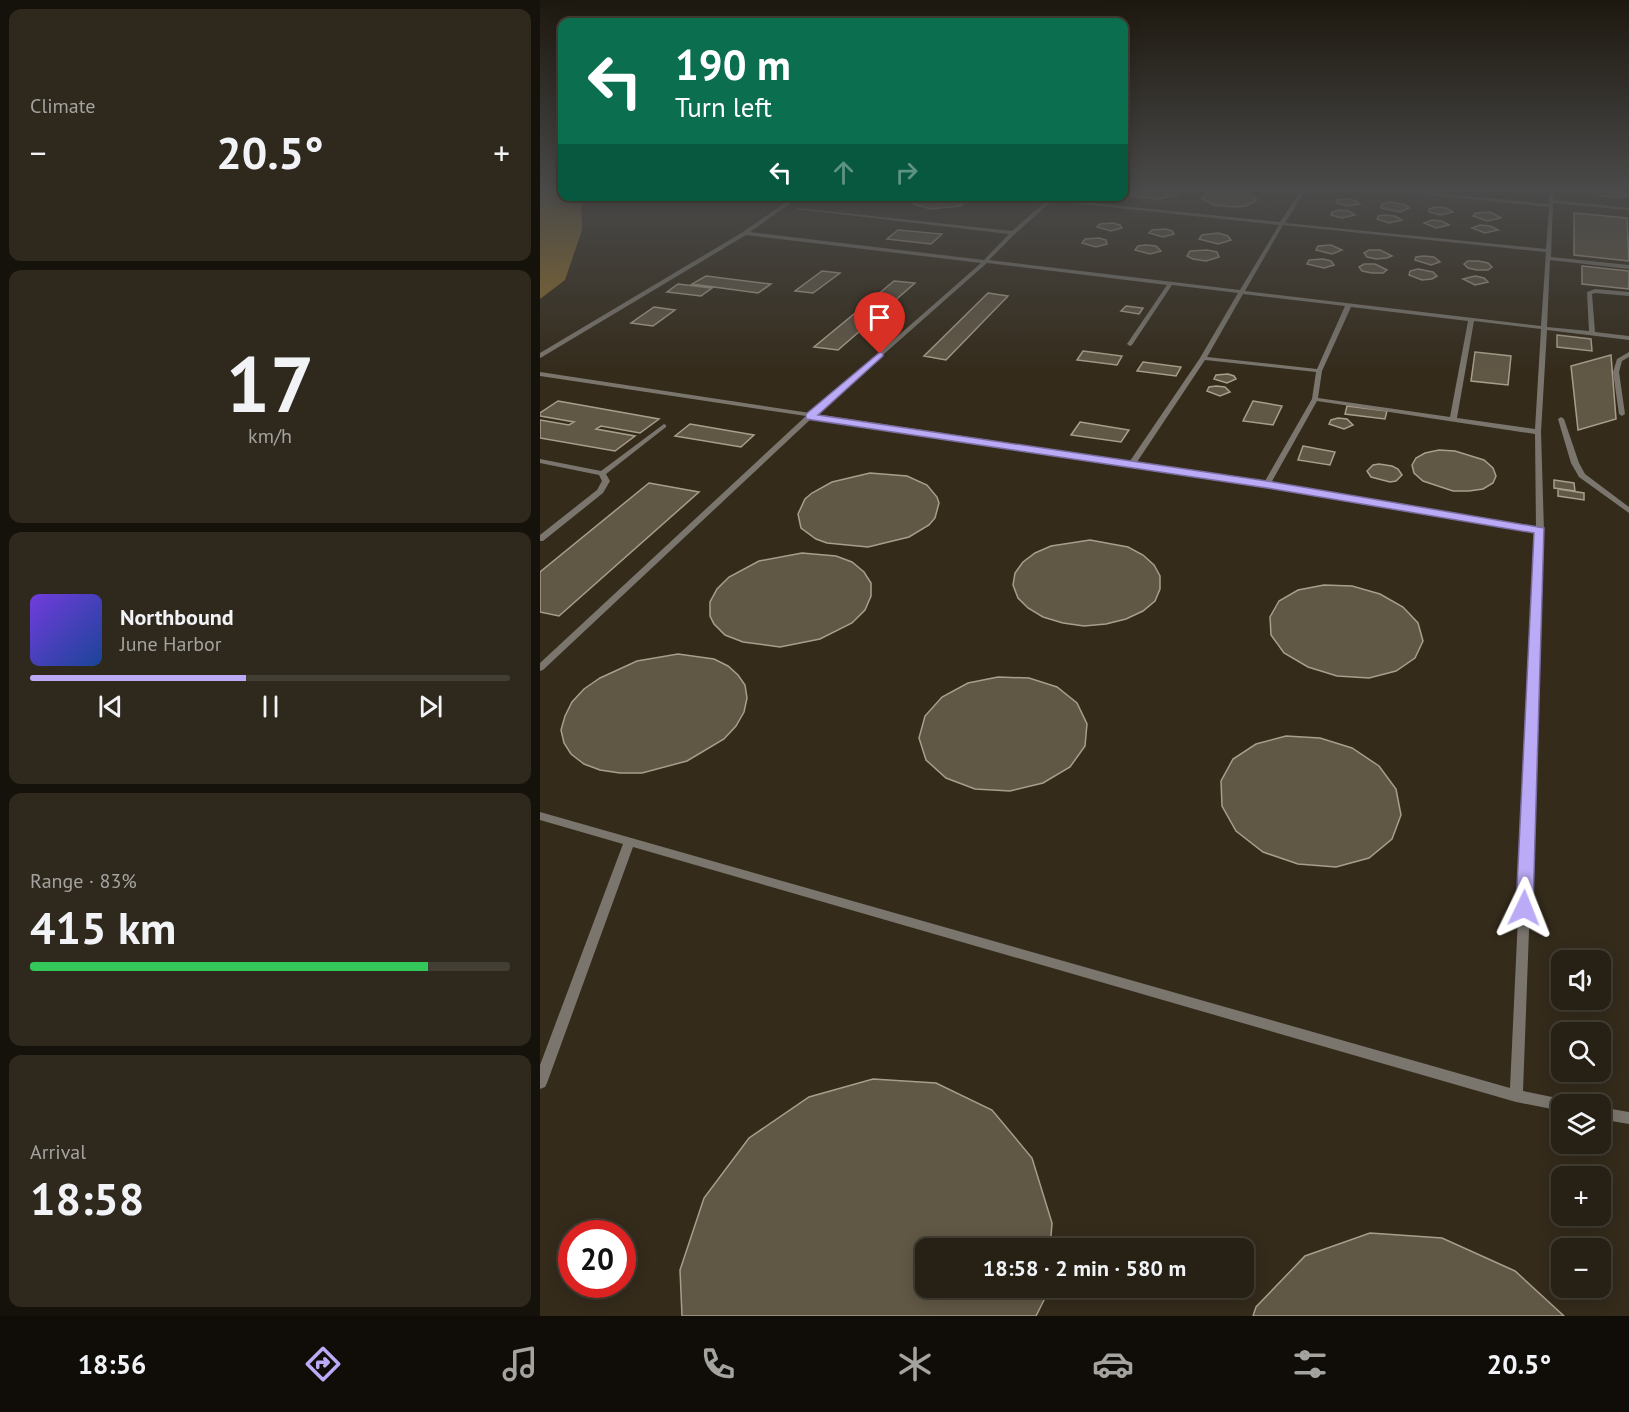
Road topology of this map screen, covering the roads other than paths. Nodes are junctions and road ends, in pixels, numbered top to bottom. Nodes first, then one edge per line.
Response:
1 (720, 249) edge
2 (883, 249) edge
3 (997, 249) edge
4 (1267, 249) edge
5 (1509, 249) edge
6 (1548, 249) edge
7 (1548, 254) junction
8 (986, 261) junction
9 (1629, 267) edge
10 (1170, 284) junction
11 (1243, 291) junction
12 (1629, 294) edge
13 (1348, 306) junction
14 (1471, 321) junction
15 (1544, 330) junction
16 (1592, 334) junction
17 (1629, 338) edge
18 (1130, 344) dead end
19 (1629, 354) edge
20 (540, 356) edge
21 (1203, 358) junction
22 (1319, 371) junction
23 (540, 374) edge
24 (1316, 399) junction
25 (1622, 414) dead end
26 (810, 417) junction
27 (1453, 419) junction
28 (1561, 420) dead end
29 (664, 426) dead end
30 (1538, 432) junction
31 (540, 461) edge
32 (1132, 464) junction
33 (602, 473) junction
34 (1267, 484) junction
35 (1629, 511) edge
36 (1540, 531) junction
37 (540, 539) edge
38 (540, 668) edge
39 (540, 816) edge
40 (629, 842) junction
41 (540, 1083) edge
42 (1516, 1096) junction
43 (1551, 1103) edge
44 (1611, 1115) edge
45 (1629, 1118) edge

1 - 20 lane
2 - 8 lane
3 - 8 lane
4 - 11 lane
5 - 7 lane
6 - 7 lane
7 - 9 lane
7 - 15 lane
8 - 10 lane
8 - 26 lane
10 - 11 lane
10 - 18 lane
11 - 13 lane
11 - 21 lane
12 - 16 lane
13 - 14 lane
13 - 22 lane
14 - 15 lane
14 - 27 lane
15 - 16 lane
15 - 30 lane
16 - 17 lane
19 - 25 lane
21 - 22 lane
21 - 32 lane
22 - 24 lane
23 - 26 lane
24 - 27 lane
24 - 34 lane
26 - 32 lane
26 - 38 lane
27 - 30 lane
28 - 35 lane
29 - 33 lane
30 - 36 lane
31 - 33 lane
32 - 34 lane
33 - 37 lane
34 - 36 lane
36 - 42 lane
39 - 40 lane
40 - 41 lane
40 - 42 lane
42 - 43 lane
44 - 45 lane

